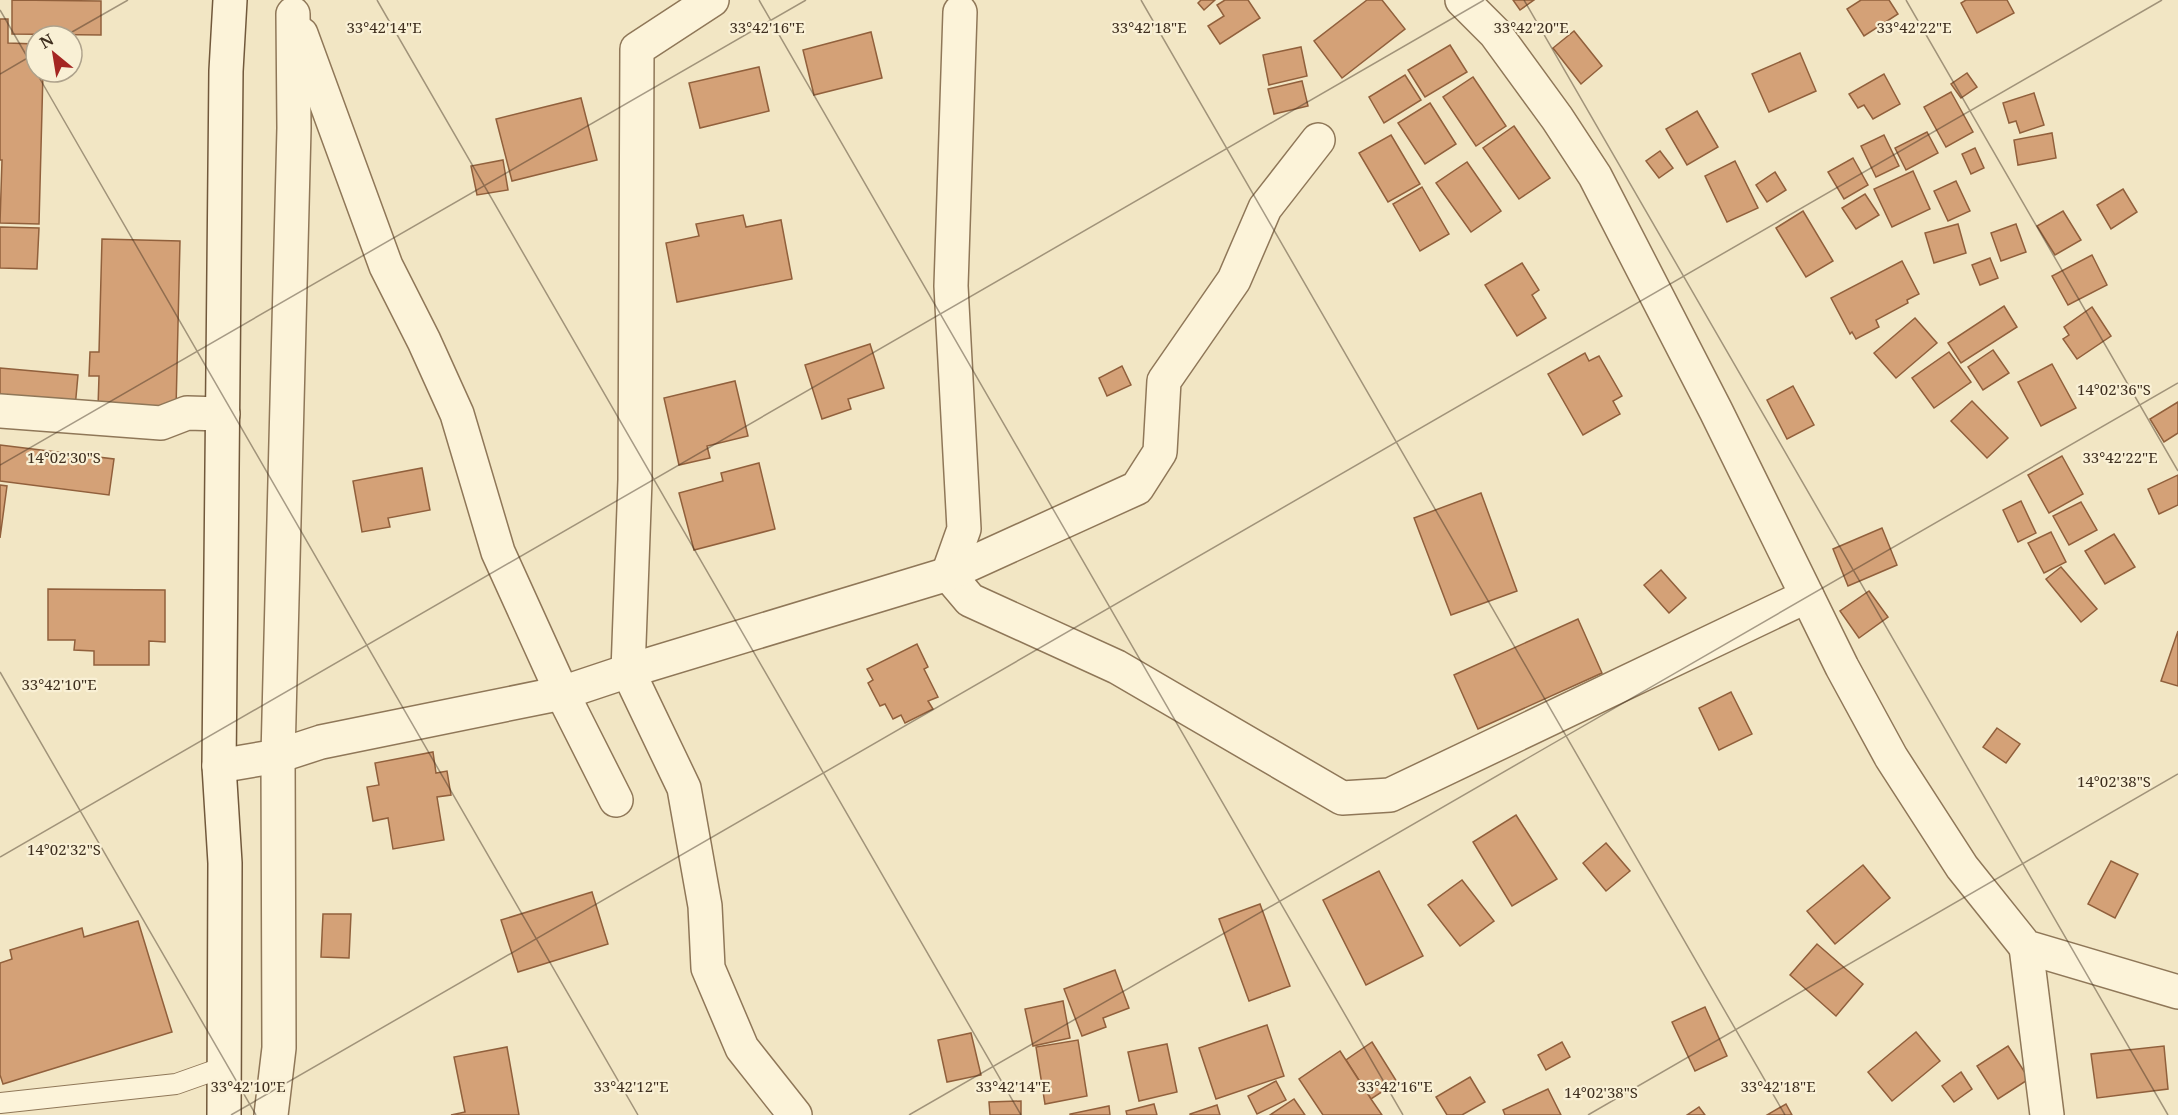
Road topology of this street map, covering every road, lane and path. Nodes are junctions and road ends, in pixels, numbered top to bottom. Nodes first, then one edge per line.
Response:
1 (230, 0) edge
2 (712, 0) edge
3 (1462, 0) edge
4 (292, 7) edge
5 (960, 12) dead end
6 (1317, 140) dead end
7 (0, 411) edge
8 (223, 414) junction
9 (948, 574) junction
10 (1807, 596) junction
11 (628, 670) junction
12 (562, 693) junction
13 (278, 756) junction
14 (219, 766) junction
15 (616, 800) dead end
16 (2026, 947) junction
17 (2178, 992) edge
18 (224, 1067) junction
19 (0, 1103) edge
20 (224, 1115) edge
21 (271, 1115) edge
22 (795, 1115) edge
23 (2047, 1115) edge

1 - 8 street
2 - 11 street
3 - 10 street
4 - 12 street
4 - 13 street
5 - 9 street
6 - 9 street
7 - 8 street
8 - 14 street
9 - 10 street
9 - 11 street
10 - 16 street
11 - 12 street
11 - 22 street
12 - 13 street
12 - 15 street
13 - 14 street
13 - 21 street
14 - 18 street
16 - 17 street
16 - 23 street
18 - 19 lane
18 - 20 street

